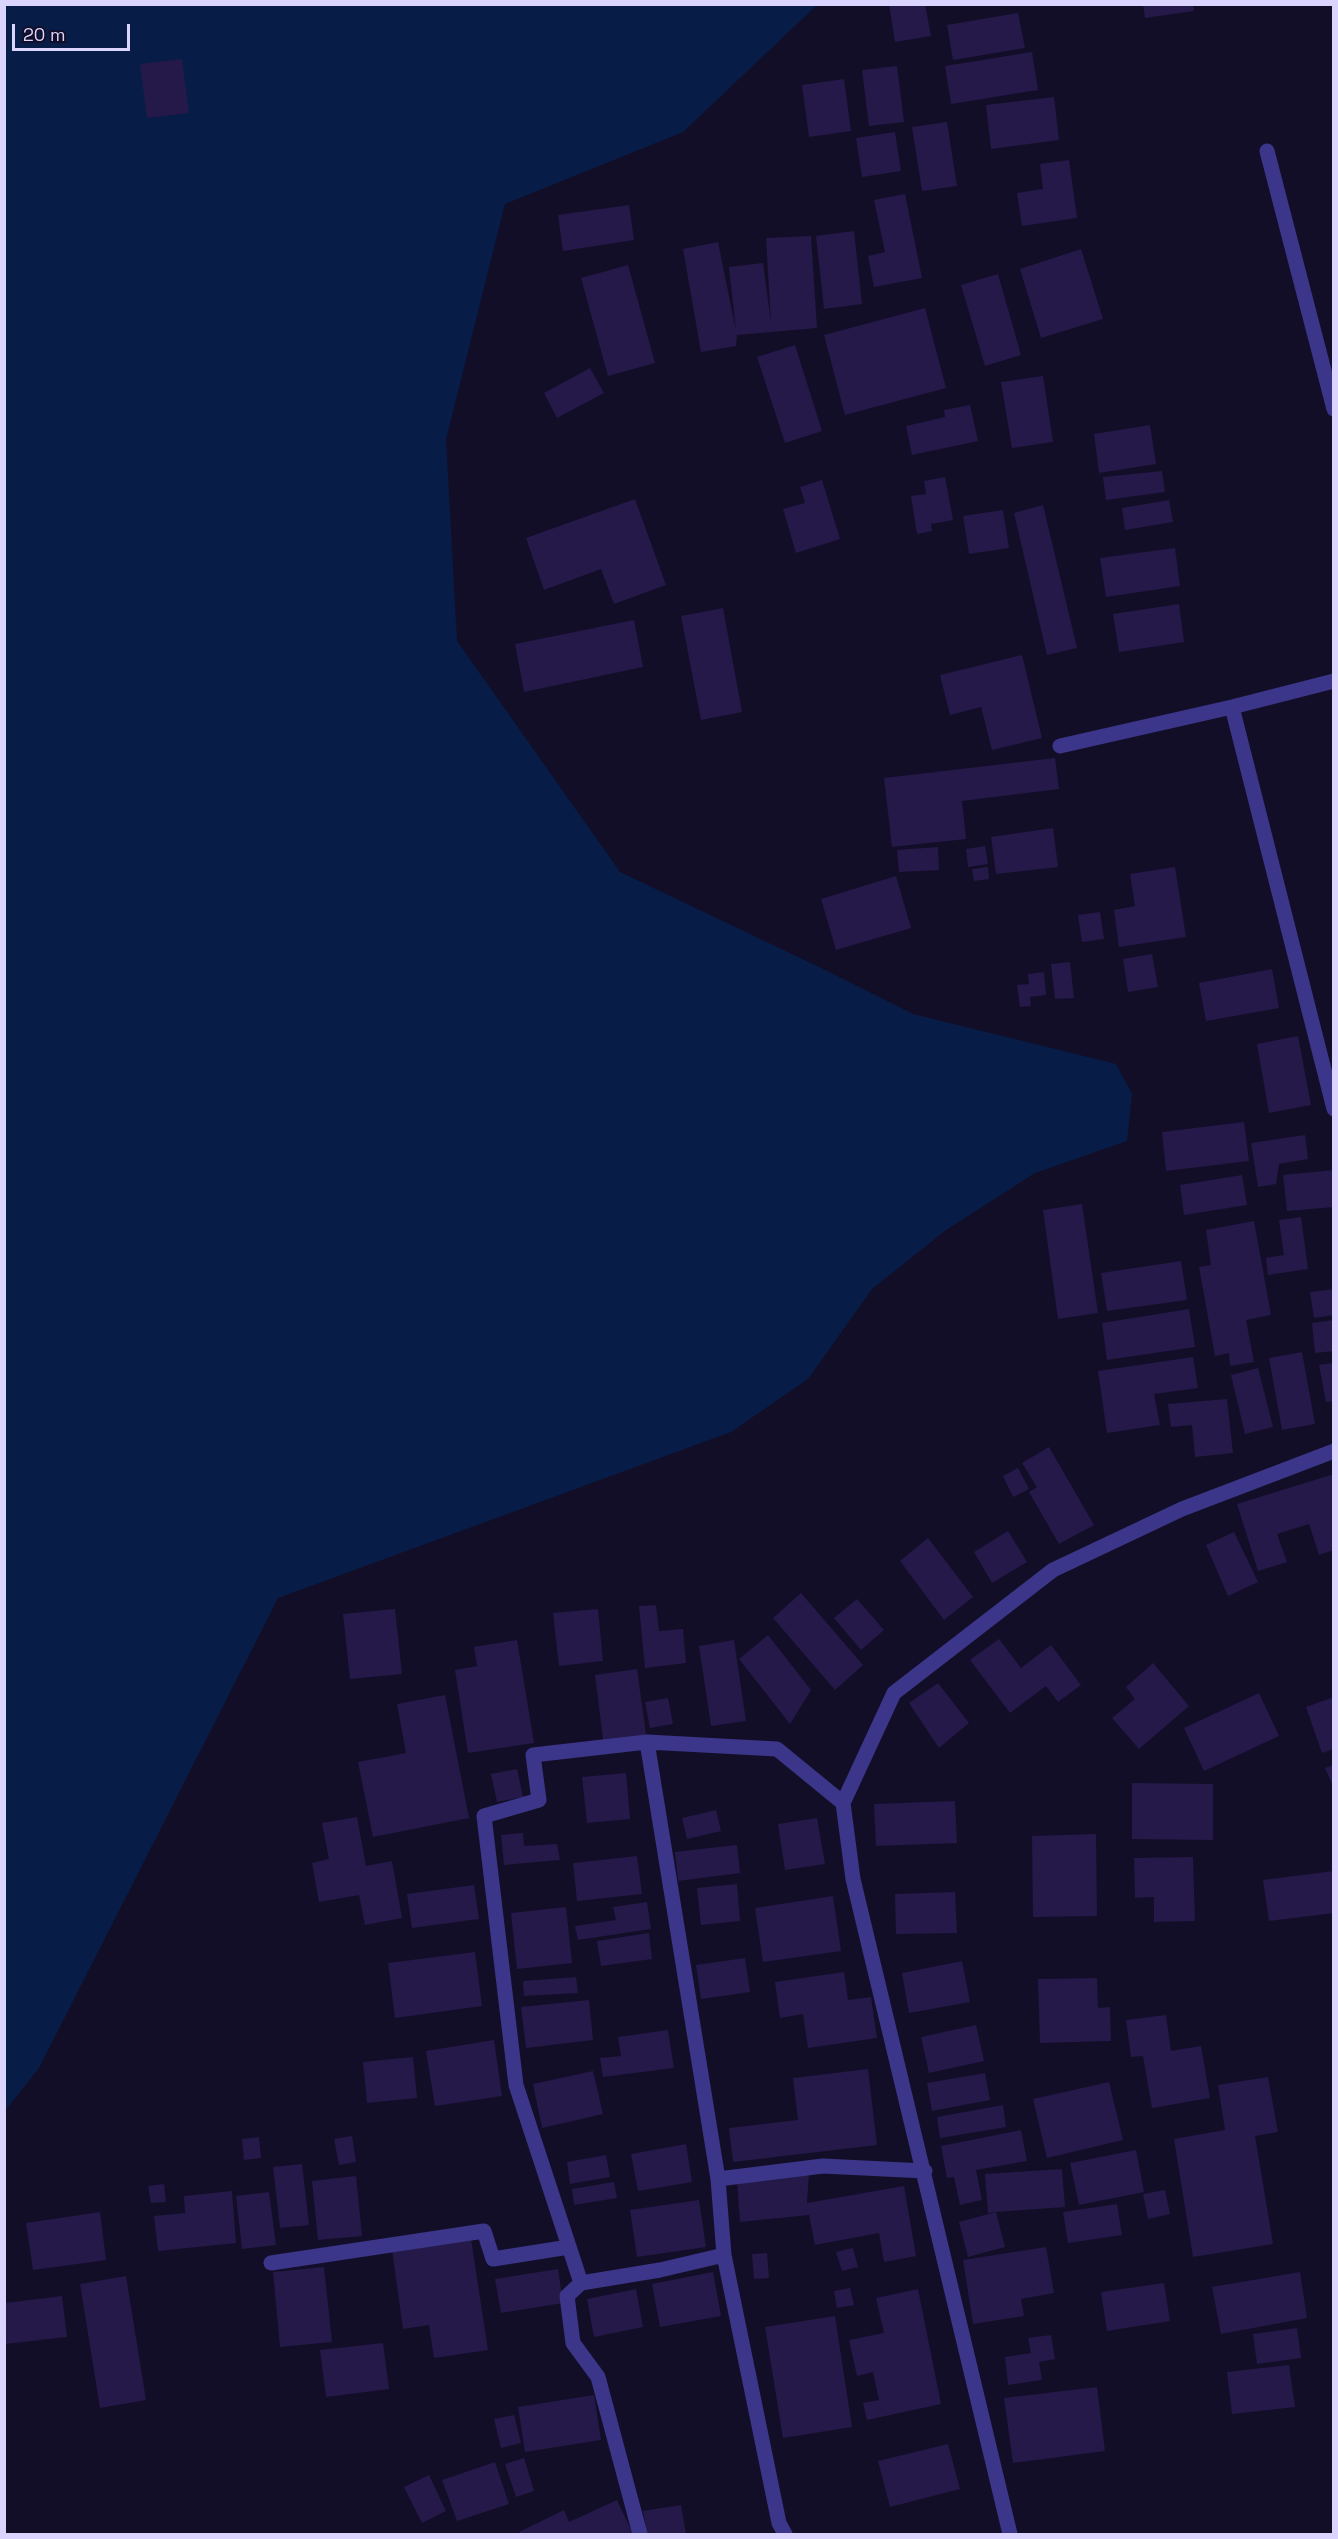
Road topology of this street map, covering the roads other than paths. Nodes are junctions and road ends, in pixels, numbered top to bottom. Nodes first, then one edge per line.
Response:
1 (1267, 151) dead end
2 (1334, 409) edge
3 (1334, 681) edge
4 (1232, 707) junction
5 (1060, 746) dead end
6 (1334, 1109) edge
7 (1334, 1451) edge
8 (647, 1742) junction
9 (843, 1803) junction
10 (925, 2171) junction
11 (718, 2179) junction
12 (569, 2247) junction
13 (724, 2255) junction
14 (271, 2263) dead end
15 (581, 2283) junction
16 (640, 2535) edge
17 (785, 2535) edge
18 (1010, 2535) edge

1 - 2 street
3 - 4 street
4 - 5 street
4 - 6 street
7 - 9 street
8 - 9 street
8 - 11 street
8 - 12 street
9 - 10 street
10 - 11 street
10 - 18 street
11 - 13 street
12 - 14 street
12 - 15 street
13 - 15 street
13 - 17 street
15 - 16 street

